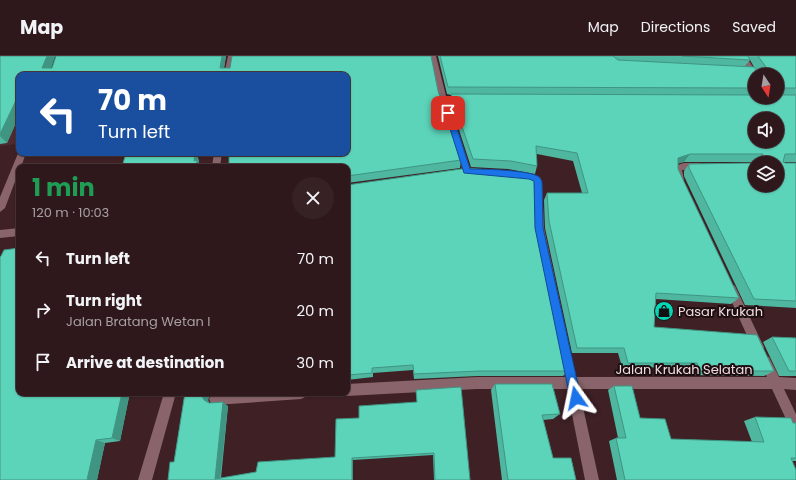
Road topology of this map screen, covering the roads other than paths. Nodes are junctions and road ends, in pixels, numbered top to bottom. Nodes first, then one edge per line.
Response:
1 (231, 56) edge
2 (433, 56) edge
3 (743, 56) edge
4 (748, 68) edge
5 (228, 72) edge
6 (443, 98) junction
7 (475, 98) edge
8 (708, 166) edge
9 (16, 168) edge
10 (467, 172) edge
11 (514, 175) edge
12 (685, 190) edge
13 (0, 208) edge
14 (16, 232) edge
15 (0, 234) edge
16 (728, 283) edge
17 (775, 383) junction
18 (573, 384) junction
19 (796, 384) edge
20 (350, 390) edge
21 (169, 396) edge
22 (258, 396) edge
23 (215, 399) dead end
24 (796, 428) edge
25 (145, 480) edge
26 (592, 480) edge

1 - 5 street
2 - 6 street
3 - 4 street
6 - 7 street
6 - 10 street
8 - 12 street
9 - 13 street
11 - 18 street
14 - 15 street
16 - 17 street
17 - 18 street, Jalan Krukah Selatan
17 - 19 street, Jalan Krukah Selatan
17 - 24 street
18 - 20 street, Jalan Krukah Selatan
18 - 26 street
21 - 25 street
22 - 23 street

